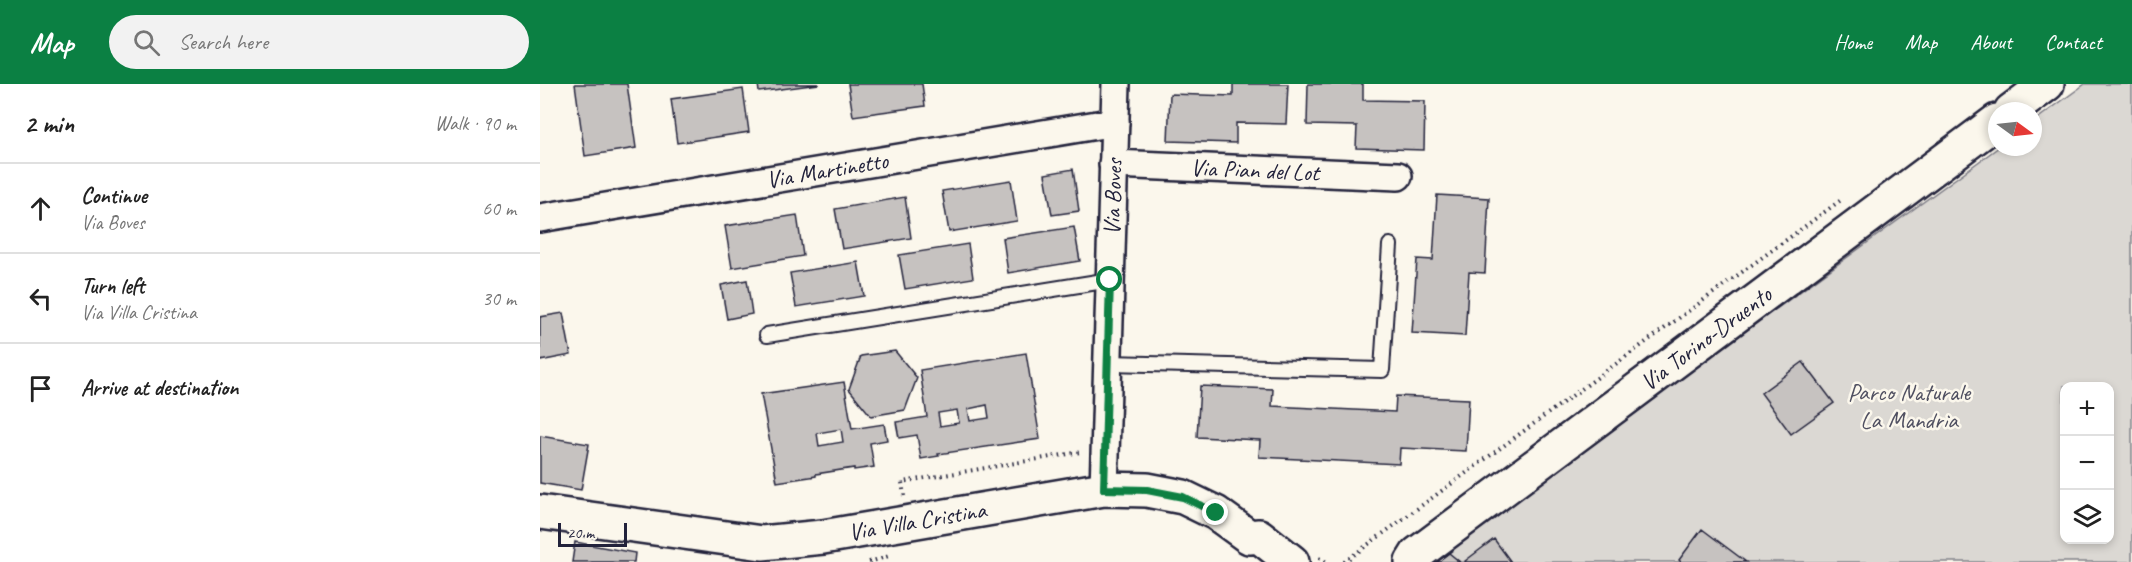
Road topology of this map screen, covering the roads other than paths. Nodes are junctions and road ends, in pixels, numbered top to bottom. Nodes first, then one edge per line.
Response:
1 (1116, 84) edge
2 (2047, 84) edge
3 (2023, 102) edge
4 (1115, 122) junction
5 (1988, 129) edge
6 (1113, 164) junction
7 (1398, 176) dead end
8 (540, 218) edge
9 (1390, 245) dead end
10 (1110, 280) junction
11 (767, 334) dead end
12 (1108, 363) junction
13 (1104, 489) junction
14 (540, 512) edge
15 (1257, 549) edge
16 (1407, 559) edge
17 (1292, 562) edge

1 - 4 street, Via Boves
2 - 3 street
4 - 6 street, Via Boves
4 - 8 street, Via Martinetto
5 - 16 street, Via Torino-Druento
6 - 7 street, Via Pian del Lot
6 - 10 street, Via Boves
9 - 12 lane
10 - 11 lane
10 - 12 street, Via Boves
12 - 13 street, Via Boves
13 - 14 street, Via Villa Cristina
13 - 15 street, Via Villa Cristina
15 - 17 street, Via Villa Cristina

